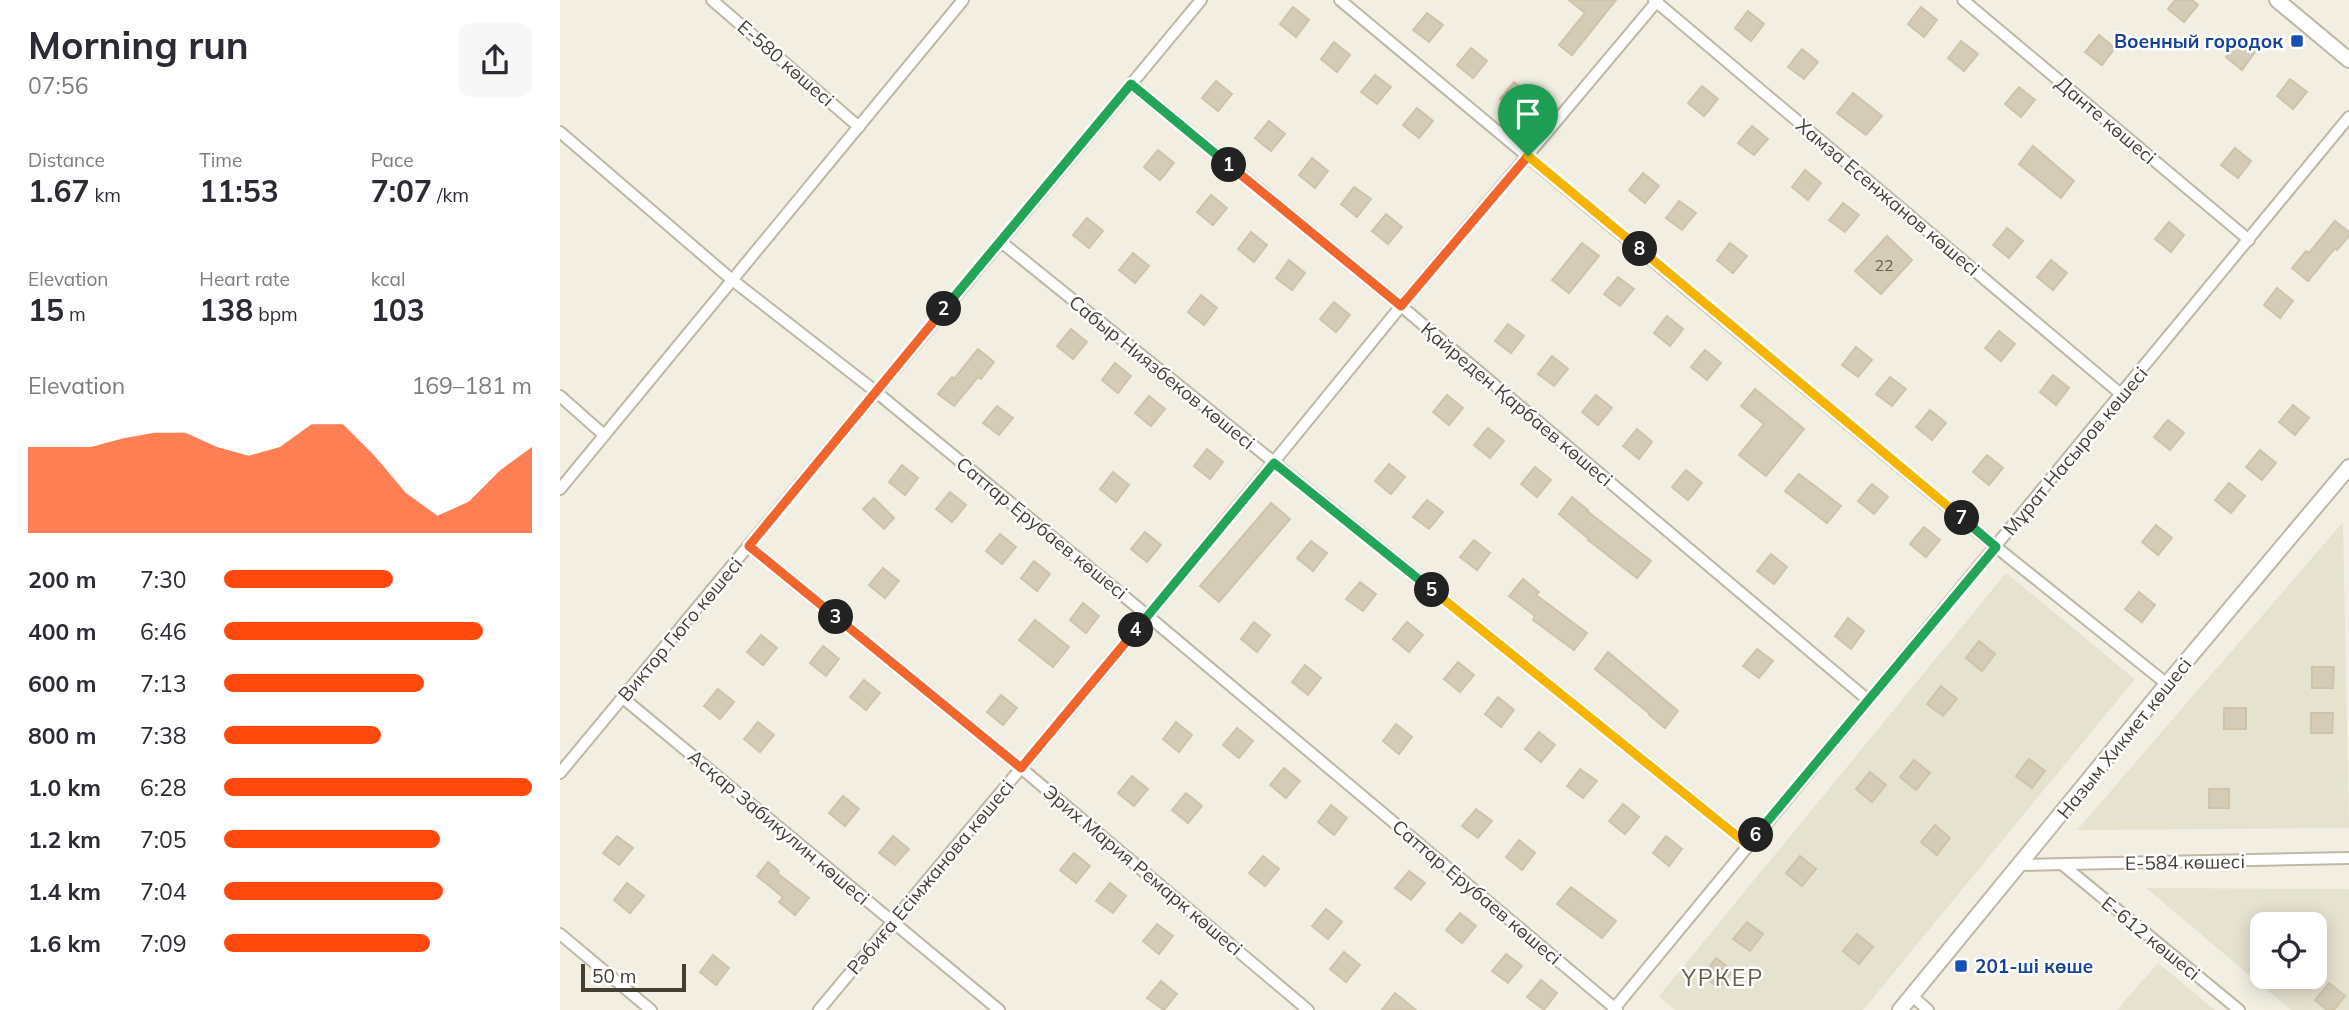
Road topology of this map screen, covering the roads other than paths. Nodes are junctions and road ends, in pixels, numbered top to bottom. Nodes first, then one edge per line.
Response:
1 (712, 0) edge
2 (963, 0) edge
3 (1201, 0) edge
4 (1340, 0) edge
5 (1963, 0) edge
6 (2277, 0) edge
7 (1656, 1) edge
8 (2349, 60) edge
9 (1131, 84) junction
10 (2349, 117) edge
11 (859, 127) junction
12 (560, 132) edge
13 (1528, 156) junction
14 (2249, 240) junction
15 (1000, 241) junction
16 (732, 279) junction
17 (1401, 306) junction
18 (875, 391) junction
19 (2122, 395) junction
20 (560, 396) edge
21 (604, 435) junction
22 (1274, 463) junction
23 (2349, 467) edge
24 (560, 489) edge
25 (749, 546) junction
26 (1996, 547) junction
27 (1148, 616) junction
28 (2167, 684) junction
29 (622, 698) junction
30 (1868, 700) junction
31 (1021, 768) junction
32 (560, 773) edge
33 (1748, 845) junction
34 (2349, 858) edge
35 (2020, 865) junction
36 (2063, 865) junction
37 (893, 922) junction
38 (560, 934) edge
39 (1912, 996) junction
40 (1615, 1009) edge
41 (650, 1010) edge
42 (819, 1010) edge
43 (999, 1010) edge
44 (1308, 1010) edge
45 (1900, 1010) edge
46 (1928, 1010) edge
47 (2239, 1010) edge

1 - 11 street, Е-580 көшесі
2 - 11 street
3 - 9 street, Виктор Гюго көшесі
4 - 13 street
5 - 14 street, Данте көшесі
6 - 8 street
7 - 13 street, Рәбиға Есімжанова көшесі
7 - 19 street, Хамза Есенжанов көшесі
9 - 15 street, Виктор Гюго көшесі
9 - 17 street, Қайреден Қарбаев көшесі
10 - 14 street, Мұрат Насыров көшесі
11 - 16 street
12 - 16 street, Саттар Ерубаев көшесі
13 - 17 street, Рәбиға Есімжанова көшесі
13 - 26 street
14 - 19 street, Мұрат Насыров көшесі
15 - 18 street, Виктор Гюго көшесі
15 - 22 street, Сабыр Ниязбеков көшесі
16 - 18 street, Саттар Ерубаев көшесі
16 - 21 street
17 - 22 street, Рәбиға Есімжанова көшесі
17 - 30 street, Қайреден Қарбаев көшесі
18 - 25 street, Виктор Гюго көшесі
18 - 27 street, Саттар Ерубаев көшесі
19 - 26 street, Мұрат Насыров көшесі
20 - 21 street
21 - 24 street
22 - 27 street, Рәбиға Есімжанова көшесі
22 - 33 street, Сабыр Ниязбеков көшесі
23 - 28 street, Назым Хикмет көшесі
25 - 29 street, Виктор Гюго көшесі
25 - 31 street, Эрих Мария Ремарк көшесі
26 - 28 street
26 - 30 street, Мұрат Насыров көшесі
27 - 31 street, Рәбиға Есімжанова көшесі
27 - 40 street, Саттар Ерубаев көшесі
28 - 35 street, Назым Хикмет көшесі
29 - 32 street, Виктор Гюго көшесі
29 - 37 street, Асқар Забикулин көшесі
30 - 33 street, Мұрат Насыров көшесі
31 - 37 street, Рәбиға Есімжанова көшесі
31 - 44 street, Эрих Мария Ремарк көшесі
33 - 40 street, Мұрат Насыров көшесі
34 - 36 street, Е-584 көшесі
35 - 36 street, Е-584 көшесі
35 - 39 street, Назым Хикмет көшесі
36 - 47 street, Е-612 көшесі
37 - 42 street, Рәбиға Есімжанова көшесі
37 - 43 street, Асқар Забикулин көшесі
38 - 41 street
39 - 45 street, Назым Хикмет көшесі
39 - 46 street

